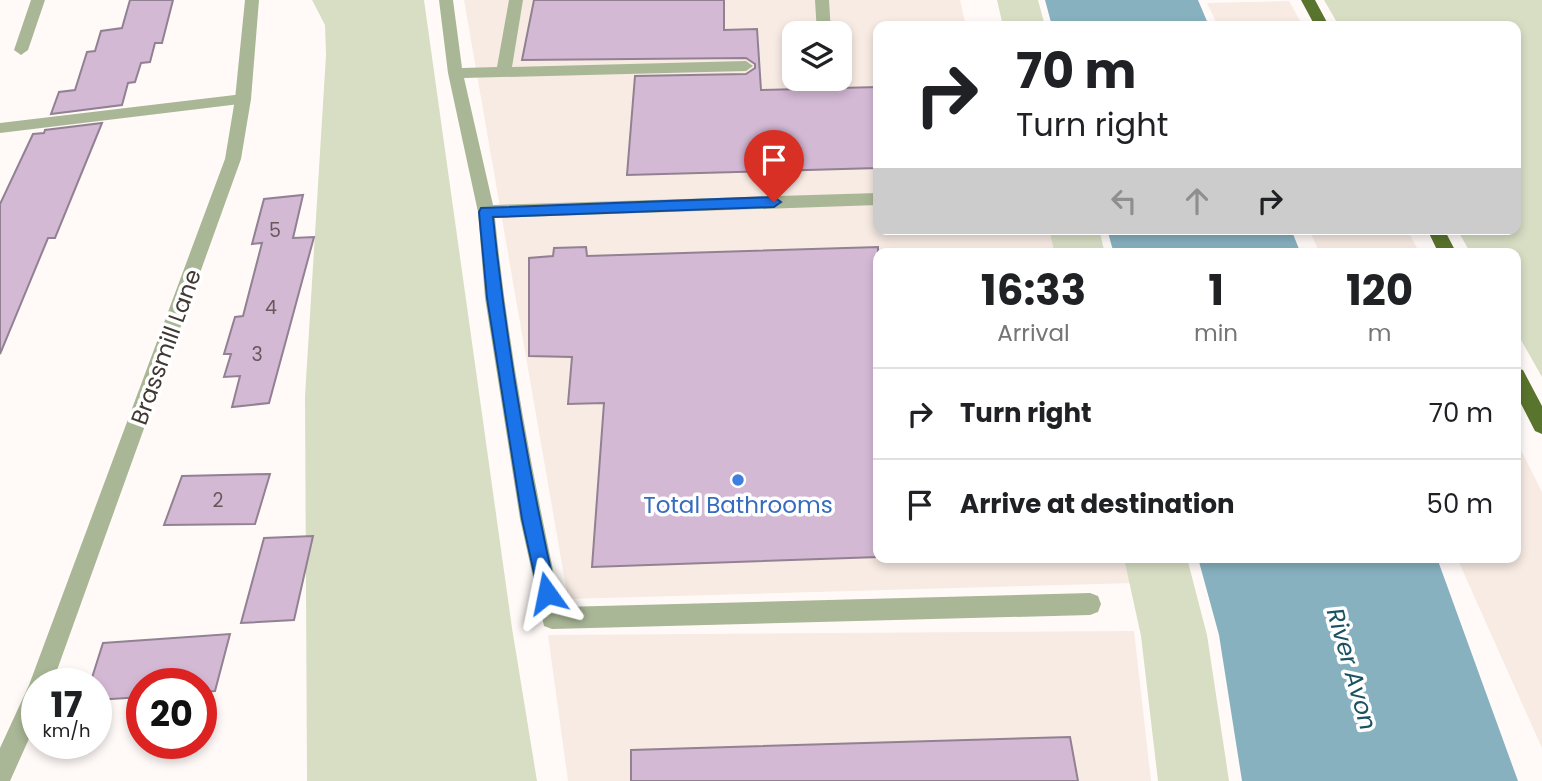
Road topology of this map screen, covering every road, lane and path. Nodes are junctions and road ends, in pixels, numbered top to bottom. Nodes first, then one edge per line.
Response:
1 (38, 0) edge
2 (252, 0) edge
3 (446, 0) edge
4 (516, 0) edge
5 (822, 0) edge
6 (1308, 0) edge
7 (823, 21) edge
8 (1319, 21) edge
9 (21, 50) dead end
10 (746, 66) dead end
11 (504, 72) junction
12 (455, 74) junction
13 (243, 99) junction
14 (0, 128) edge
15 (873, 199) edge
16 (486, 212) junction
17 (1521, 385) edge
18 (1542, 425) edge
19 (1090, 604) dead end
20 (46, 668) edge
21 (21, 729) edge
22 (0, 776) edge

1 - 9 lane
2 - 13 street, Brassmill Lane
3 - 12 street
4 - 11 street
5 - 7 street
6 - 8 highway
10 - 11 street
11 - 12 street
12 - 16 street
13 - 14 street
13 - 20 street, Brassmill Lane
15 - 16 street
16 - 19 street
17 - 18 highway
21 - 22 street

